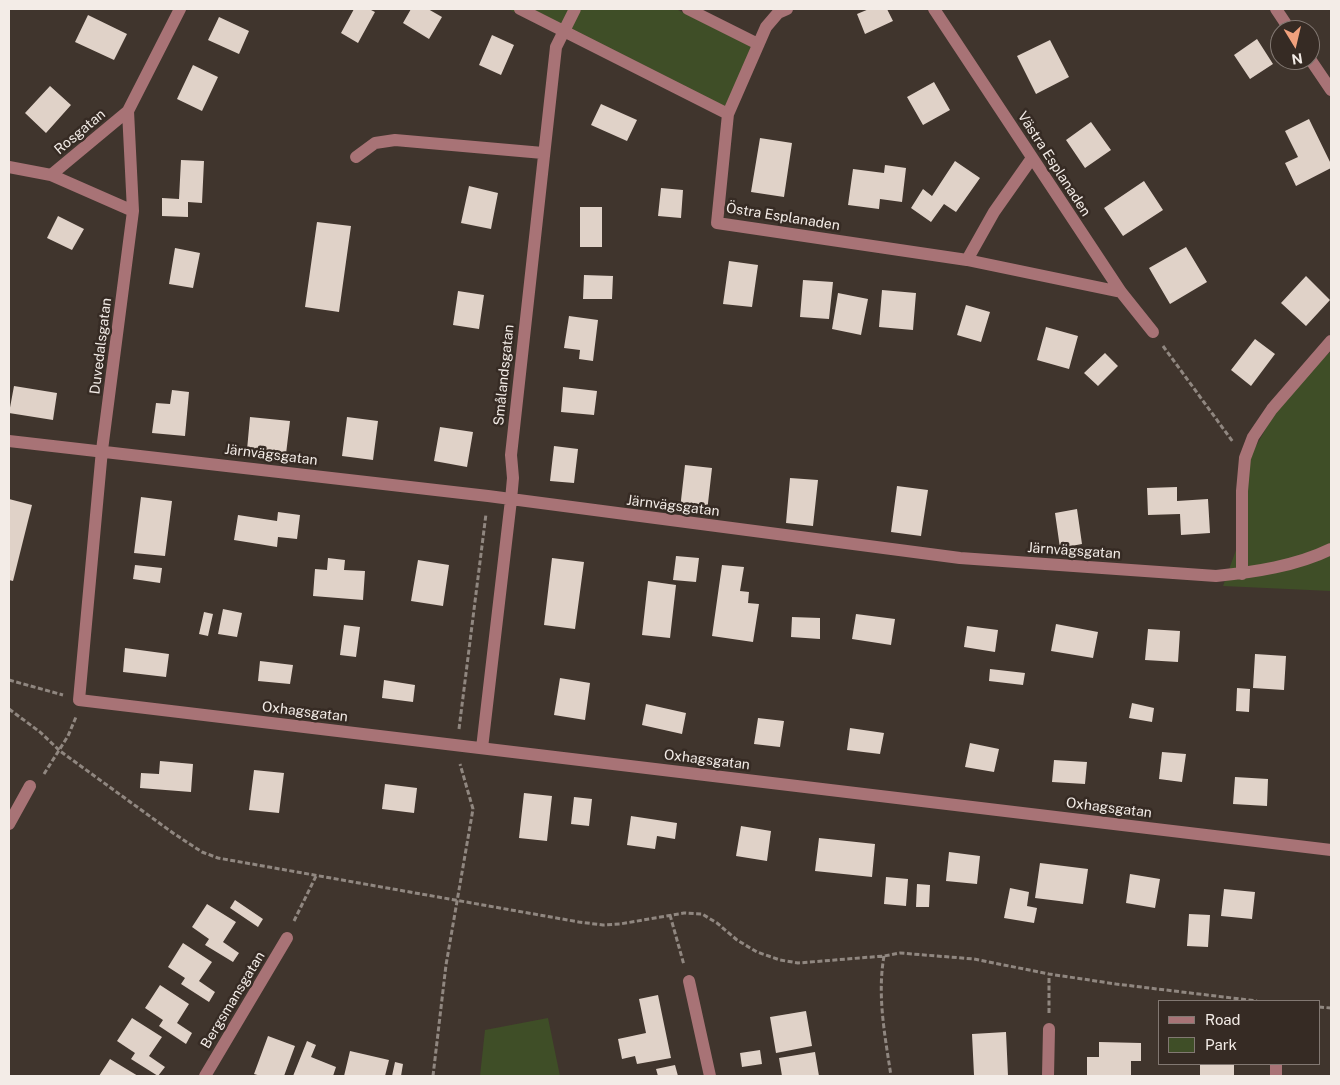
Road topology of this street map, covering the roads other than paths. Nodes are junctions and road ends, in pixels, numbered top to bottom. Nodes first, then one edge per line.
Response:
1 (180, 9) edge
2 (520, 9) edge
3 (575, 9) edge
4 (688, 9) edge
5 (787, 9) edge
6 (934, 9) edge
7 (1276, 9) edge
8 (1283, 20) edge
9 (564, 30) junction
10 (758, 44) junction
11 (1317, 70) edge
12 (1331, 90) edge
13 (128, 111) junction
14 (728, 114) junction
15 (543, 153) junction
16 (356, 157) dead end
17 (1032, 158) junction
18 (9, 167) edge
19 (51, 175) junction
20 (133, 211) junction
21 (967, 260) junction
22 (1120, 292) junction
23 (1153, 332) road end
24 (1331, 342) edge
25 (9, 441) edge
26 (102, 450) junction
27 (511, 500) junction
28 (1331, 549) edge
29 (1242, 574) junction
30 (79, 700) joint
31 (482, 748) junction
32 (30, 786) road end
33 (9, 824) edge
34 (1331, 850) edge
35 (287, 938) road end
36 (688, 981) road end
37 (1049, 1029) road end
38 (205, 1076) edge
39 (710, 1076) edge
40 (1048, 1076) edge

1 - 13 street, Duvedalsgatan
2 - 9 street
3 - 9 street, Smålandsgatan
4 - 10 street
5 - 10 street
6 - 17 street, Västra Esplanaden
7 - 8 street
9 - 14 street
9 - 15 street, Smålandsgatan
10 - 14 street
11 - 12 street
13 - 19 street, Rosgatan
13 - 20 street, Duvedalsgatan
14 - 21 street, Östra Esplanaden
15 - 16 street
15 - 27 street, Smålandsgatan
17 - 21 street
17 - 22 street, Västra Esplanaden
18 - 19 street, Rosgatan
19 - 20 street, Rosgatan
20 - 26 street, Duvedalsgatan
21 - 22 street, Östra Esplanaden
22 - 23 street, Västra Esplanaden
24 - 29 street
25 - 26 street, Järnvägsgatan
26 - 27 street, Järnvägsgatan
26 - 30 street, Duvedalsgatan
27 - 29 street, Järnvägsgatan
27 - 31 street, Smålandsgatan
28 - 29 street, Järnvägsgatan
30 - 31 street, Oxhagsgatan
31 - 34 street, Oxhagsgatan
32 - 33 street
35 - 38 street, Bergsmansgatan
36 - 39 street
37 - 40 street

